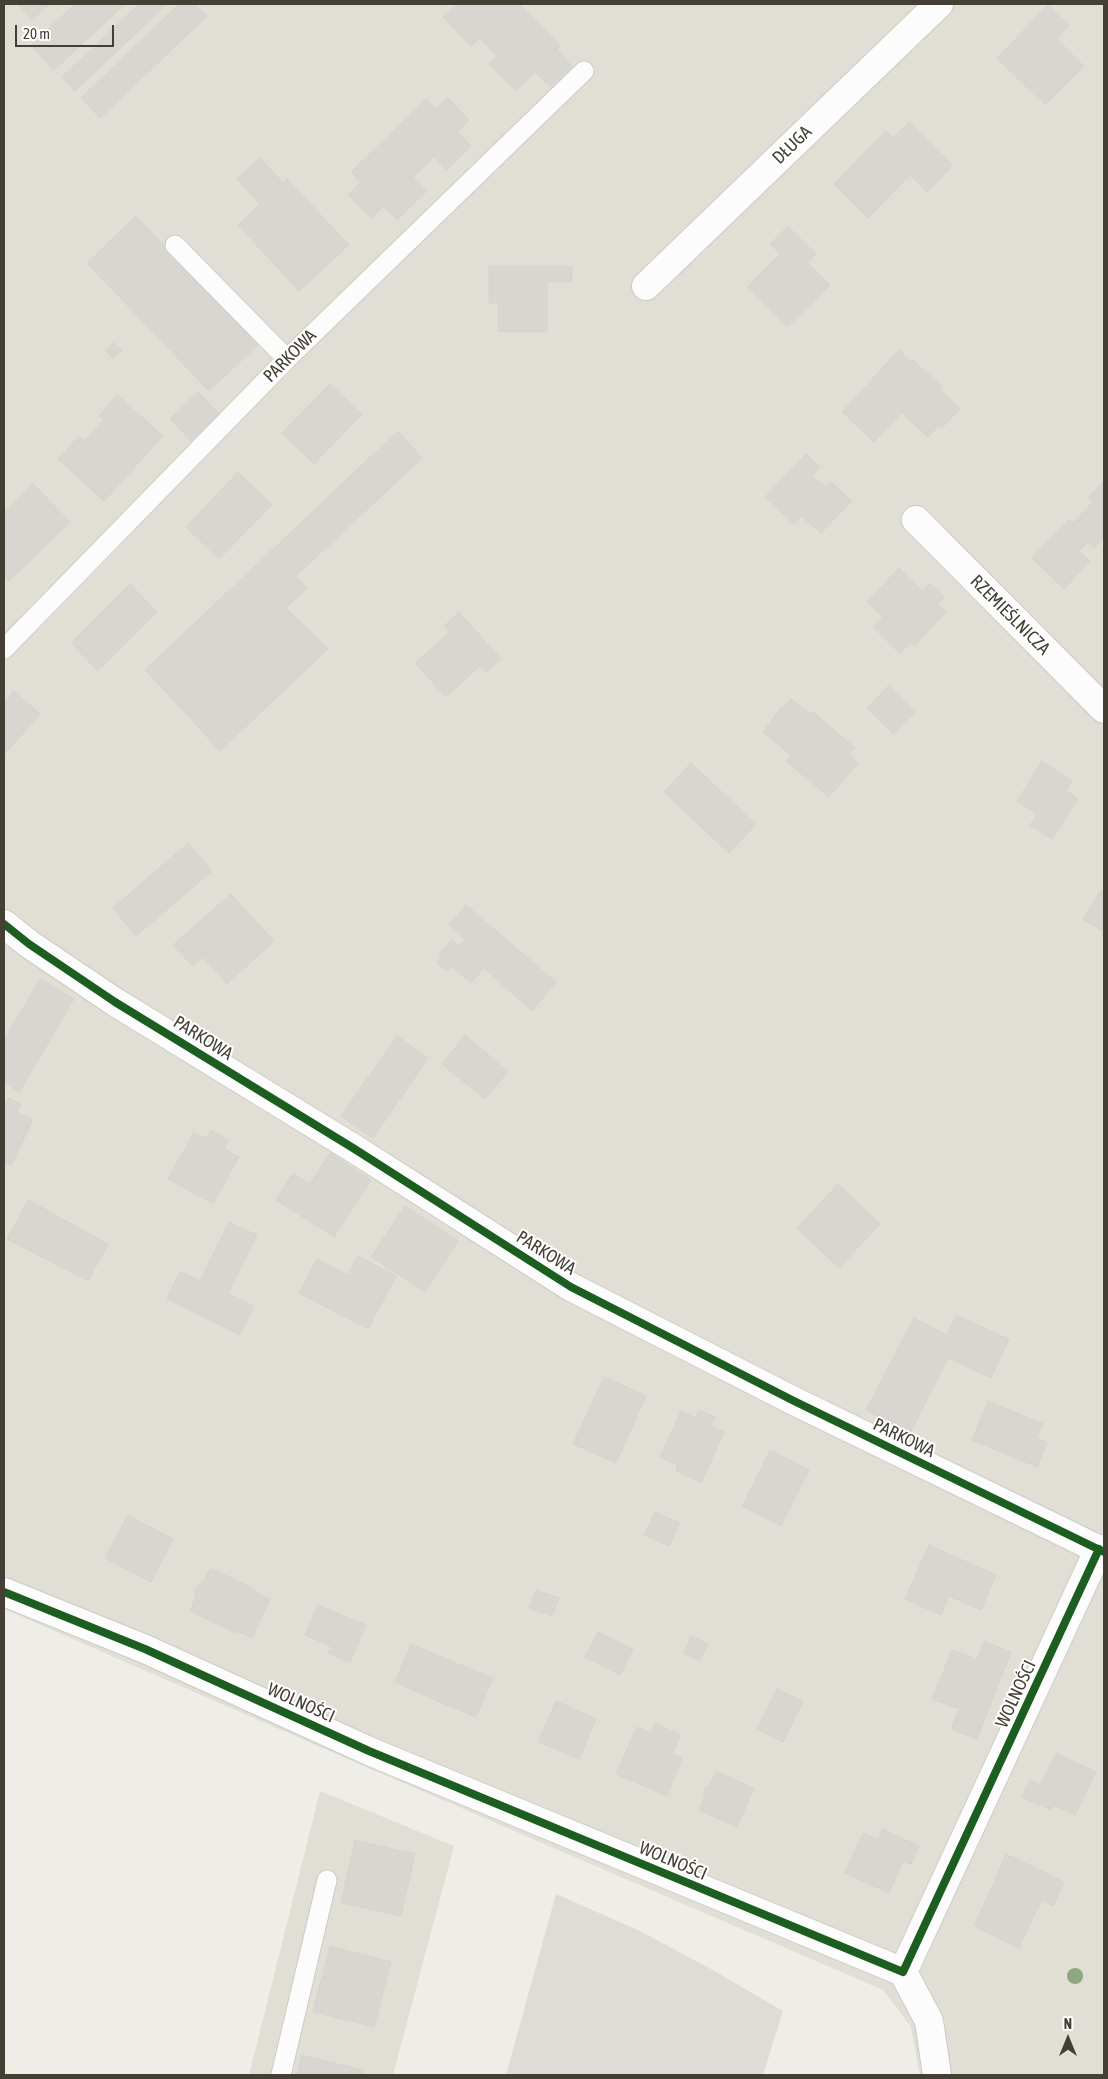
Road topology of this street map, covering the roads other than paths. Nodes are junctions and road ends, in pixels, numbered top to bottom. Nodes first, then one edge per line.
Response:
1 (939, 4) edge
2 (584, 70) dead end
3 (175, 245) dead end
4 (646, 286) dead end
5 (287, 359) junction
6 (916, 520) dead end
7 (4, 649) edge
8 (1104, 709) edge
9 (4, 924) edge
10 (1102, 1550) edge
11 (4, 1592) edge
12 (327, 1880) dead end
13 (903, 1972) junction
14 (281, 2075) edge
15 (937, 2075) edge

1 - 4 street, DŁUGA
2 - 5 lane, PARKOWA
3 - 5 lane
5 - 7 lane, PARKOWA
6 - 8 street, RZEMIEŚLNICZA
9 - 10 street, PARKOWA
10 - 13 street, WOLNOŚCI
11 - 13 street, WOLNOŚCI
12 - 14 lane
13 - 15 street

